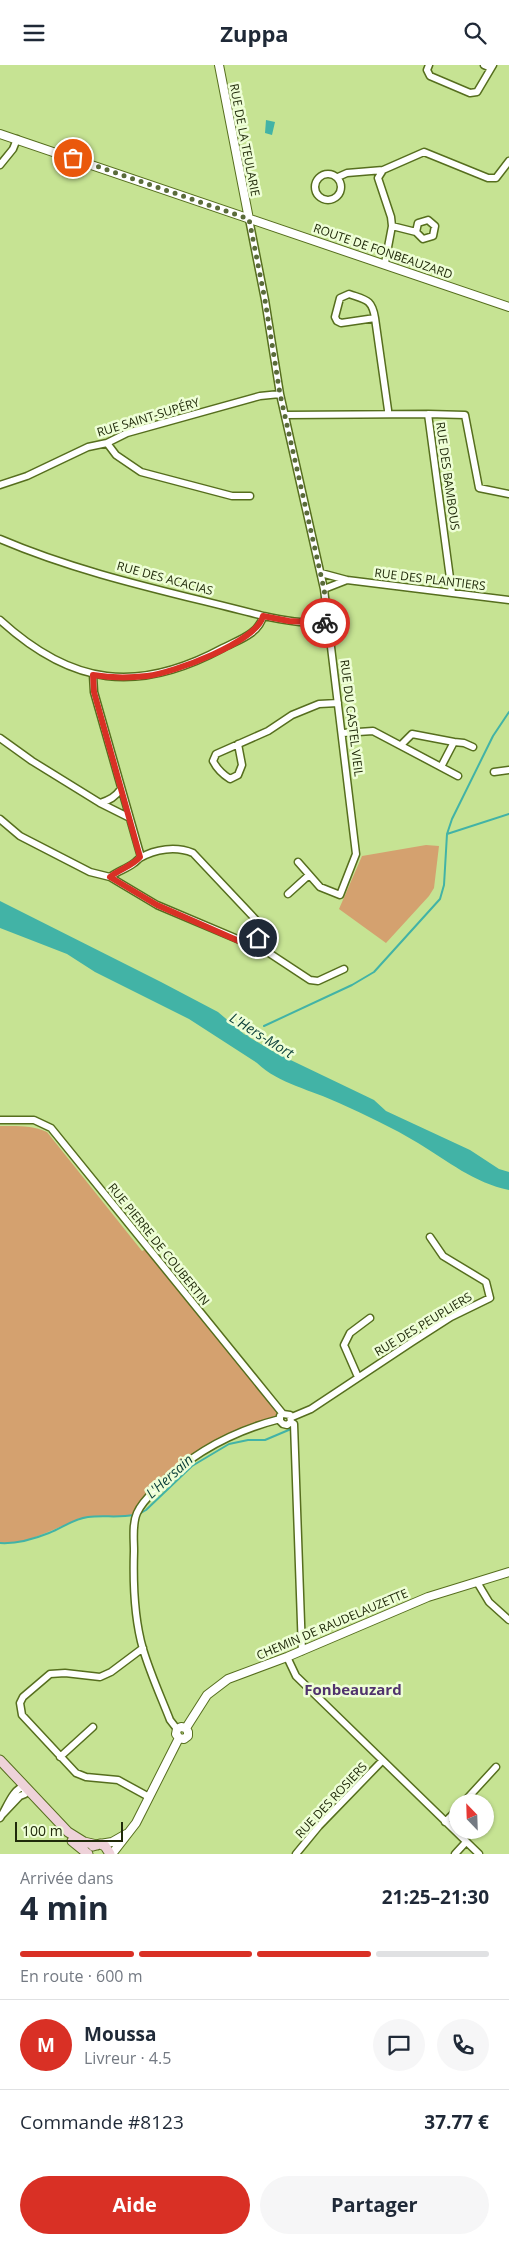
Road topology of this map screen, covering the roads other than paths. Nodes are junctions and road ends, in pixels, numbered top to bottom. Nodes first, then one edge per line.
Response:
1 (219, 65) edge
2 (429, 65) edge
3 (484, 65) edge
4 (492, 66) edge
5 (0, 134) edge
6 (17, 139) junction
7 (509, 161) edge
8 (0, 165) edge
9 (383, 170) junction
10 (338, 177) junction
11 (249, 219) junction
12 (392, 226) junction
13 (416, 232) dead end
14 (385, 263) junction
15 (509, 307) edge
16 (375, 318) junction
17 (280, 394) junction
18 (428, 413) junction
19 (388, 414) junction
20 (285, 415) junction
21 (107, 443) junction
22 (0, 485) edge
23 (509, 495) edge
24 (250, 496) dead end
25 (0, 539) edge
26 (320, 573) junction
27 (347, 579) junction
28 (324, 589) junction
29 (452, 593) junction
30 (509, 600) edge
31 (263, 616) junction
32 (329, 622) junction
33 (1, 625) edge
34 (93, 675) junction
35 (338, 703) junction
36 (343, 733) junction
37 (0, 738) edge
38 (454, 742) junction
39 (238, 744) junction
40 (401, 745) junction
41 (473, 747) dead end
42 (441, 767) junction
43 (509, 770) edge
44 (494, 772) dead end
45 (458, 776) dead end
46 (121, 789) junction
47 (100, 803) junction
48 (128, 817) junction
49 (0, 819) edge
50 (140, 857) junction
51 (298, 862) dead end
52 (309, 875) junction
53 (110, 877) junction
54 (288, 894) dead end
55 (261, 934) junction
56 (248, 945) junction
57 (266, 951) junction
58 (344, 969) dead end
59 (0, 1120) edge
60 (430, 1237) dead end
61 (370, 1318) dead end
62 (358, 1377) junction
63 (281, 1416) junction
64 (291, 1420) junction
65 (509, 1572) edge
66 (477, 1582) junction
67 (509, 1620) edge
68 (143, 1648) junction
69 (302, 1651) junction
70 (287, 1657) junction
71 (93, 1727) dead end
72 (186, 1728) junction
73 (177, 1729) junction
74 (179, 1738) junction
75 (60, 1757) junction
76 (0, 1760) edge
77 (382, 1761) junction
78 (496, 1767) dead end
79 (25, 1786) junction
80 (471, 1794) edge
81 (149, 1797) junction
82 (1, 1816) edge
83 (449, 1818) edge
84 (445, 1822) junction
85 (136, 1823) junction
86 (466, 1842) junction
87 (98, 1844) junction
88 (88, 1854) edge
89 (111, 1854) edge
90 (296, 1854) edge
91 (455, 1854) edge
92 (479, 1854) edge

1 - 11 street, RUE DE LA TEULARIE
2 - 4 street
3 - 4 street
5 - 6 street, ROUTE DE FONBEAUZARD
6 - 8 street
6 - 11 street, ROUTE DE FONBEAUZARD
7 - 9 street
9 - 10 street
9 - 12 street
10 - 10 street
11 - 14 street, ROUTE DE FONBEAUZARD
11 - 17 street, RUE DU CASTEL VIEIL
12 - 13 street
12 - 14 street
14 - 15 street, ROUTE DE FONBEAUZARD
16 - 16 street
16 - 19 street
17 - 20 street, RUE DU CASTEL VIEIL
17 - 21 street, RUE SAINT-SUPÉRY
18 - 19 street, RUE DES BAMBOUS
18 - 23 street
18 - 29 street, RUE DES BAMBOUS
19 - 20 street, RUE DES BAMBOUS
20 - 26 street, RUE DU CASTEL VIEIL
21 - 22 street, RUE SAINT-SUPÉRY
21 - 24 street
25 - 31 street, RUE DES ACACIAS
26 - 27 street, RUE DES PLANTIERS
26 - 28 street, RUE DU CASTEL VIEIL
27 - 28 street
27 - 29 street, RUE DES PLANTIERS
28 - 32 street, RUE DU CASTEL VIEIL
29 - 30 street, RUE DES PLANTIERS
31 - 32 street, RUE DES ACACIAS
31 - 34 street
32 - 35 street, RUE DU CASTEL VIEIL
33 - 34 street
34 - 46 street
35 - 36 street, RUE DU CASTEL VIEIL
35 - 39 street
36 - 40 street
36 - 52 street, RUE DU CASTEL VIEIL
37 - 47 street
38 - 40 street
38 - 41 street
38 - 42 street
39 - 39 street
40 - 42 street
42 - 45 street
43 - 44 street
46 - 47 street
46 - 48 street
47 - 48 street
48 - 50 street
49 - 53 street
50 - 53 street
50 - 55 street
51 - 52 street
52 - 54 street
53 - 56 street
55 - 56 street
55 - 57 street
56 - 57 street
57 - 58 street
59 - 63 street, RUE PIERRE DE COUBERTIN
60 - 62 street, RUE DES PEUPLIERS
61 - 62 street
62 - 64 street, RUE DES PEUPLIERS
63 - 64 street
63 - 64 street
63 - 68 street
64 - 69 street
65 - 66 street, CHEMIN DE RAUDELAUZETTE
66 - 67 street
66 - 69 street, CHEMIN DE RAUDELAUZETTE
68 - 73 street
68 - 75 street
69 - 70 street, CHEMIN DE RAUDELAUZETTE
70 - 72 street, CHEMIN DE RAUDELAUZETTE
70 - 77 street
71 - 75 street
72 - 73 street
72 - 74 street
73 - 74 street
74 - 81 street
75 - 81 street
76 - 79 main road
77 - 84 street
77 - 90 street, RUE DES ROSIERS
78 - 80 street
79 - 82 street
79 - 87 main road
79 - 88 main road
81 - 85 street
83 - 84 street
84 - 86 street
85 - 87 street
85 - 89 street
86 - 91 street
86 - 92 street
87 - 88 main road
87 - 89 main road

